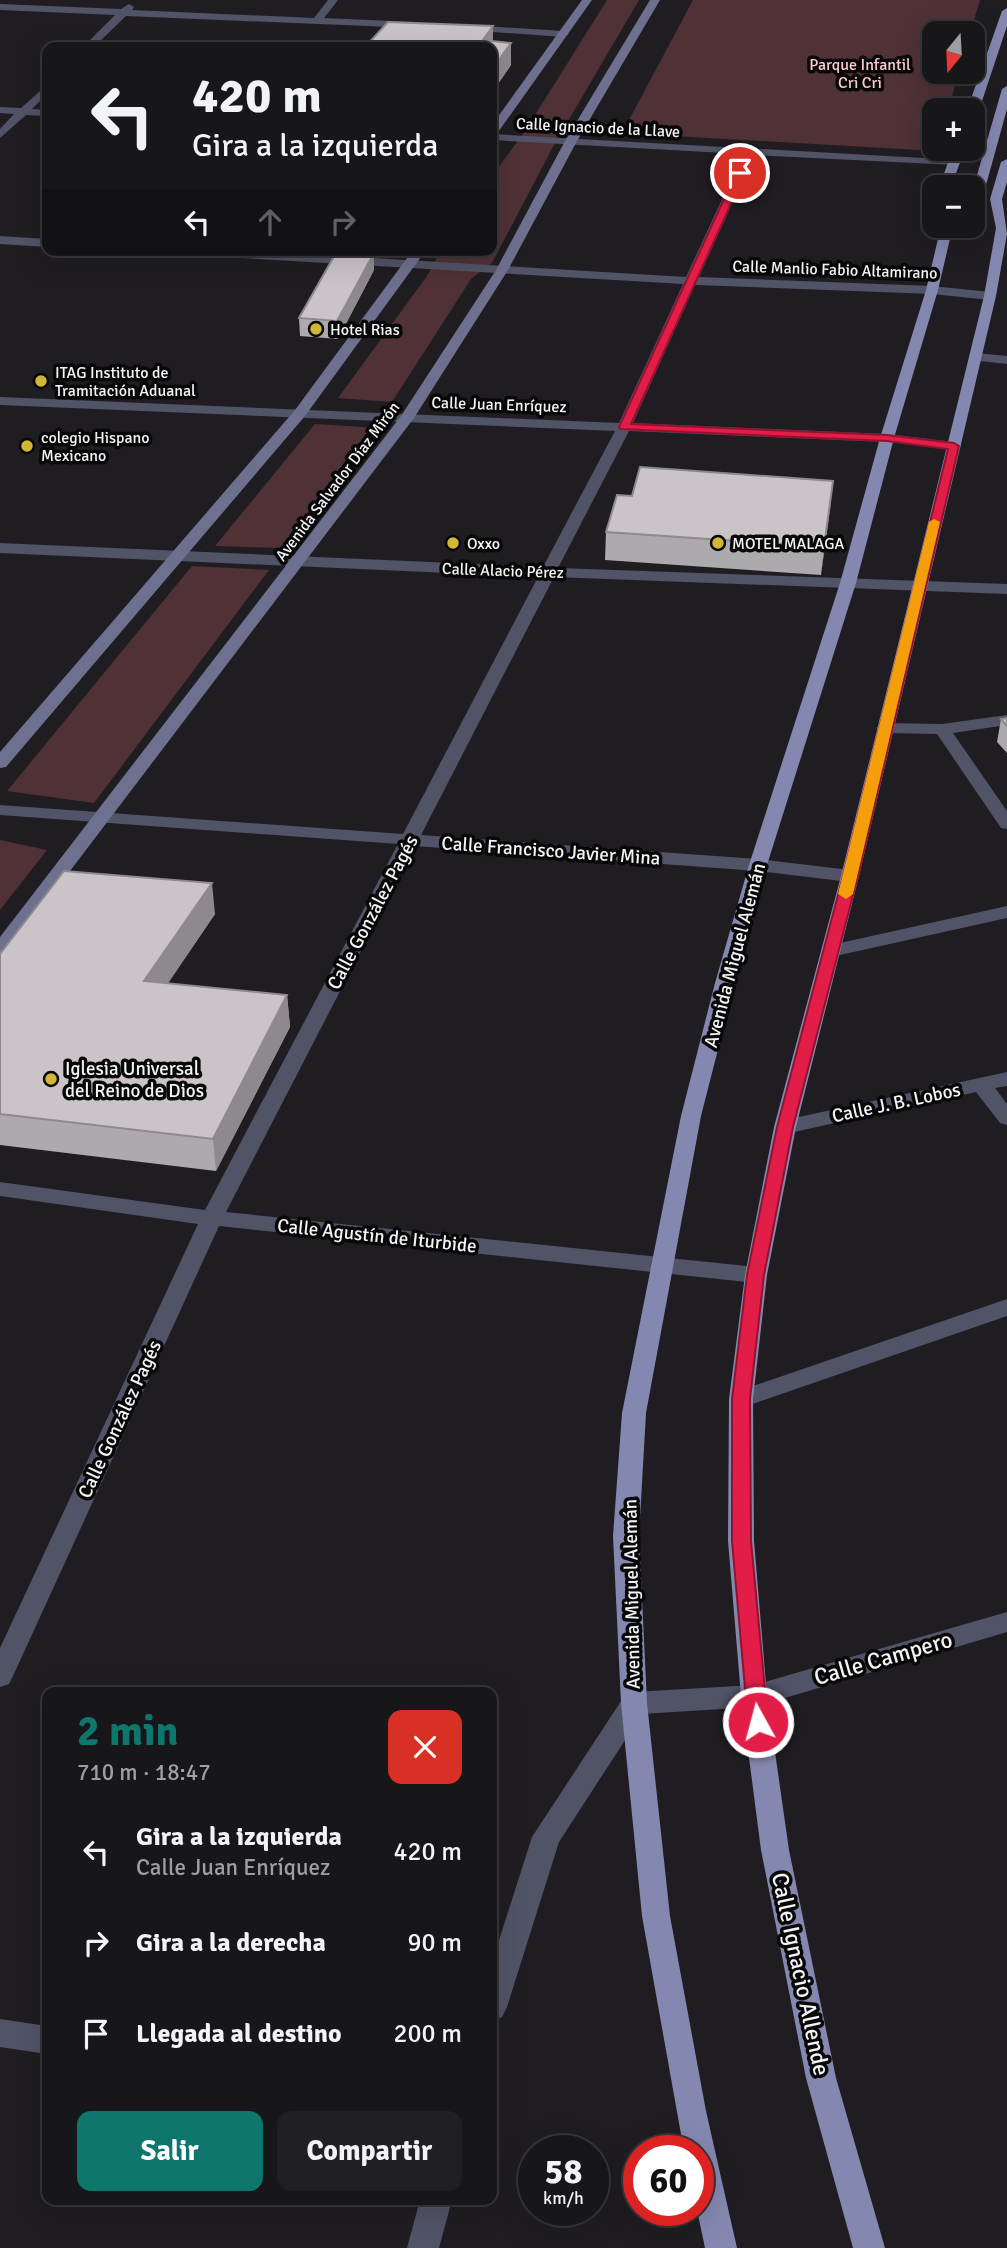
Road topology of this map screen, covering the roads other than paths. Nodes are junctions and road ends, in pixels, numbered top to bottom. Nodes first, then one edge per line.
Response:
1 (136, 0) edge
2 (333, 0) edge
3 (586, 0) edge
4 (655, 0) edge
5 (0, 7) edge
6 (1007, 11) edge
7 (124, 12) junction
8 (317, 20) junction
9 (427, 26) edge
10 (454, 28) edge
11 (564, 34) junction
12 (93, 42) edge
13 (1007, 89) edge
14 (42, 93) edge
15 (977, 98) edge
16 (0, 110) edge
17 (23, 111) junction
18 (42, 113) edge
19 (497, 128) edge
20 (0, 135) edge
21 (497, 135) edge
22 (571, 141) junction
23 (750, 151) junction
24 (955, 162) joint
25 (1007, 162) edge
26 (950, 175) edge
27 (983, 175) edge
28 (1005, 225) edge
29 (944, 238) edge
30 (2, 242) edge
31 (42, 243) edge
32 (276, 256) edge
33 (416, 256) edge
34 (411, 264) junction
35 (502, 270) junction
36 (692, 281) junction
37 (932, 290) junction
38 (990, 296) junction
39 (976, 357) junction
40 (1007, 360) edge
41 (0, 401) edge
42 (300, 413) junction
43 (407, 418) junction
44 (624, 427) junction
45 (887, 438) junction
46 (954, 446) junction
47 (0, 548) edge
48 (177, 558) junction
49 (297, 563) junction
50 (547, 571) junction
51 (848, 583) junction
52 (918, 586) junction
53 (1007, 589) edge
54 (1007, 720) edge
55 (885, 728) junction
56 (942, 729) junction
57 (0, 763) edge
58 (0, 810) edge
59 (104, 817) junction
60 (1007, 824) edge
61 (410, 840) junction
62 (758, 865) junction
63 (850, 876) junction
64 (1007, 912) edge
65 (0, 950) edge
66 (831, 951) junction
67 (1007, 1079) edge
68 (981, 1084) junction
69 (1007, 1118) edge
70 (785, 1127) junction
71 (0, 1189) edge
72 (212, 1218) junction
73 (662, 1263) junction
74 (756, 1275) junction
75 (1007, 1307) edge
76 (741, 1399) junction
77 (1007, 1622) edge
78 (0, 1676) edge
79 (754, 1696) junction
80 (634, 1703) junction
81 (497, 1991) edge
82 (0, 2033) edge
83 (42, 2039) edge
84 (435, 2205) edge
85 (423, 2248) edge
86 (722, 2248) edge
87 (869, 2248) edge

1 - 7 street
2 - 8 street
3 - 11 main road
4 - 22 main road, Avenida Salvador Díaz Mirón
5 - 7 street
6 - 15 main road
7 - 8 street
7 - 12 street
8 - 9 street
10 - 11 street
11 - 19 main road
13 - 27 main road
14 - 17 street
16 - 17 street
17 - 18 street
17 - 20 street
21 - 22 street, Calle Ignacio de la Llave
22 - 23 street, Calle Ignacio de la Llave
22 - 35 main road, Avenida Salvador Díaz Mirón
23 - 24 street, Calle Ignacio de la Llave
23 - 36 street, Calle González Pagés
24 - 26 main road
25 - 28 main road
28 - 38 main road
29 - 37 main road, Avenida Miguel Alemán
30 - 31 street
32 - 34 street, Calle Manlio Fabio Altamirano
33 - 34 main road
34 - 35 street, Calle Manlio Fabio Altamirano
34 - 42 main road
35 - 36 street, Calle Manlio Fabio Altamirano
35 - 43 main road, Avenida Salvador Díaz Mirón
36 - 37 street, Calle Manlio Fabio Altamirano
36 - 44 street, Calle González Pagés
37 - 38 street, Calle Manlio Fabio Altamirano
37 - 45 main road, Avenida Miguel Alemán
38 - 39 main road
39 - 40 street
39 - 46 main road
41 - 42 street, Calle Juan Enríquez
42 - 43 street, Calle Juan Enríquez
42 - 48 main road
43 - 44 street, Calle Juan Enríquez
43 - 49 main road, Avenida Salvador Díaz Mirón
44 - 45 street, Calle Juan Enríquez
44 - 50 street, Calle González Pagés
45 - 46 street, Calle Juan Enríquez
45 - 51 main road, Avenida Miguel Alemán
46 - 52 main road
47 - 48 street, Calle Alacio Pérez
48 - 49 street, Calle Alacio Pérez
48 - 57 main road
49 - 50 street, Calle Alacio Pérez
49 - 59 main road, Avenida Salvador Díaz Mirón
50 - 51 street, Calle Alacio Pérez
50 - 61 street, Calle González Pagés
51 - 52 street, Calle Alacio Pérez
51 - 62 main road, Avenida Miguel Alemán
52 - 53 street, Calle Alacio Pérez
52 - 55 main road
54 - 56 street
55 - 56 street
55 - 63 main road
56 - 60 street
58 - 59 street, Calle Francisco Javier Mina
59 - 61 street, Calle Francisco Javier Mina
59 - 65 main road, Avenida Salvador Díaz Mirón
61 - 62 street, Calle Francisco Javier Mina
61 - 72 street, Calle González Pagés
62 - 63 street, Calle Francisco Javier Mina
62 - 73 main road, Avenida Miguel Alemán
63 - 66 main road
64 - 66 street
66 - 70 main road
67 - 68 street, Calle J. B. Lobos
68 - 69 street
68 - 70 street, Calle J. B. Lobos
70 - 74 main road
71 - 72 street, Calle Agustín de Iturbide
72 - 73 street, Calle Agustín de Iturbide
72 - 78 street, Calle González Pagés
73 - 74 street, Calle Agustín de Iturbide
73 - 80 main road, Avenida Miguel Alemán
74 - 76 main road
75 - 76 street
76 - 79 main road
77 - 79 street, Calle Campero
79 - 80 street, Calle Campero
79 - 87 main road, Calle Ignacio Allende
80 - 81 street
80 - 86 main road
82 - 83 street
84 - 85 street

